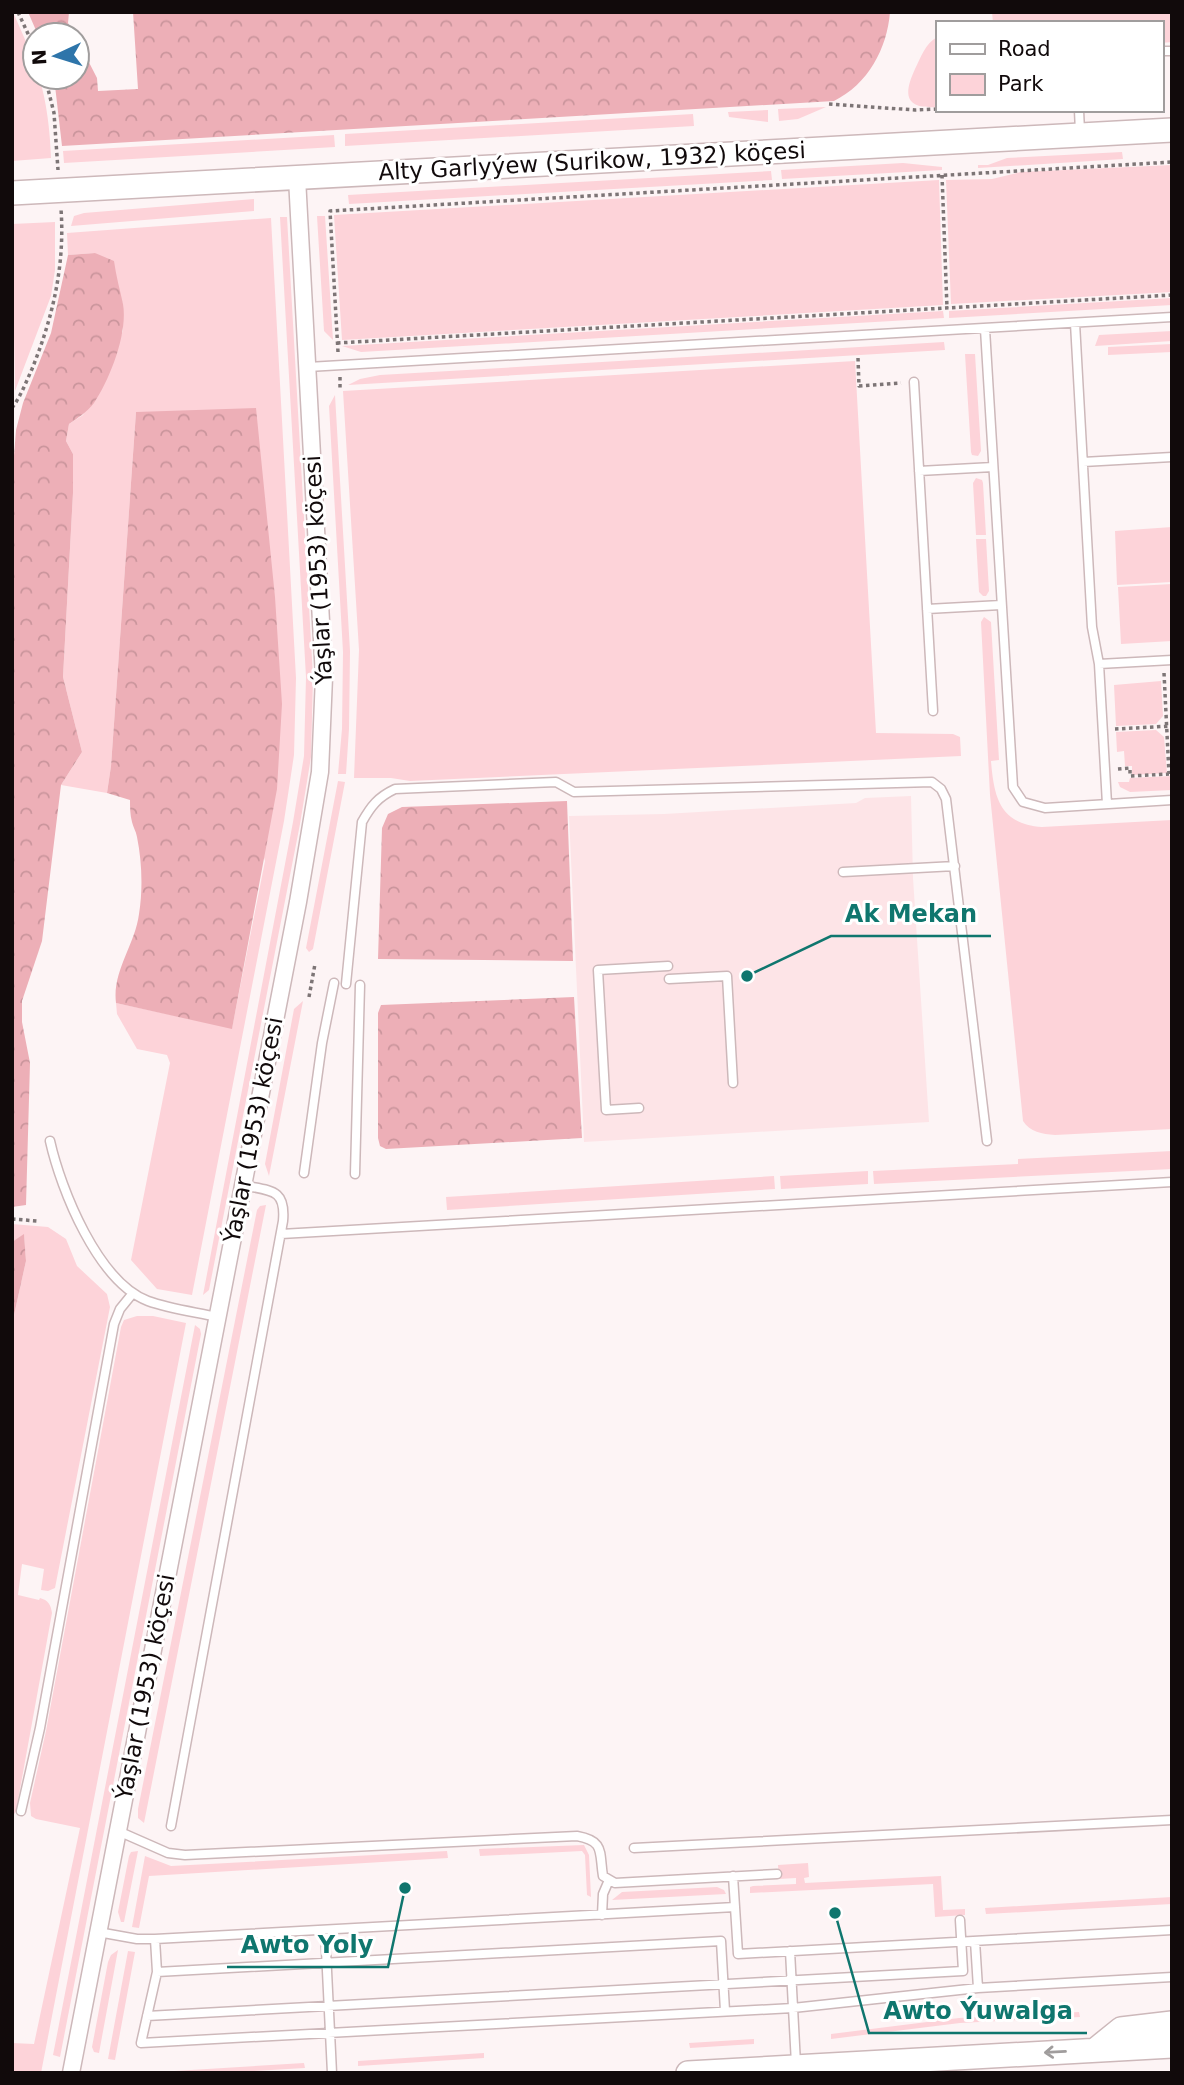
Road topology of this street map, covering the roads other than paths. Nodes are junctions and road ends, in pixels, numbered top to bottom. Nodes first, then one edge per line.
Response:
1 (1079, 112) edge
2 (1172, 130) edge
3 (1081, 135) junction
4 (297, 178) junction
5 (12, 193) edge
6 (1172, 317) edge
7 (1075, 323) junction
8 (985, 329) junction
9 (309, 367) junction
10 (914, 382) road end
11 (1172, 457) edge
12 (1083, 462) junction
13 (993, 467) junction
14 (919, 471) junction
15 (1001, 605) junction
16 (927, 609) junction
17 (1172, 660) edge
18 (1099, 664) junction
19 (933, 711) dead end
20 (1172, 800) edge
21 (1107, 804) junction
22 (955, 866) junction
23 (843, 872) dead end
24 (668, 966) dead end
25 (669, 979) dead end
26 (334, 983) dead end
27 (346, 984) dead end
28 (359, 985) dead end
29 (733, 1083) dead end
30 (639, 1108) dead end
31 (50, 1141) dead end
32 (987, 1141) dead end
33 (304, 1173) dead end
34 (355, 1174) dead end
35 (1172, 1182) edge
36 (242, 1185) junction
37 (281, 1234) junction
38 (133, 1293) junction
39 (217, 1317) junction
40 (21, 1811) dead end
41 (1172, 1820) edge
42 (171, 1826) dead end
43 (118, 1831) junction
44 (634, 1848) dead end
45 (776, 1874) dead end
46 (733, 1876) junction
47 (609, 1881) junction
48 (735, 1907) junction
49 (602, 1915) junction
50 (960, 1920) dead end
51 (325, 1930) junction
52 (1172, 1930) edge
53 (99, 1932) junction
54 (155, 1939) junction
55 (961, 1941) junction
56 (975, 1941) junction
57 (790, 1951) junction
58 (327, 1963) junction
59 (157, 1972) junction
60 (1172, 1977) edge
61 (792, 1981) junction
62 (724, 1985) junction
63 (978, 1988) junction
64 (329, 2006) junction
65 (793, 2008) junction
66 (725, 2011) junction
67 (147, 2016) junction
68 (1172, 2022) edge
69 (330, 2033) junction
70 (1172, 2046) edge
71 (1095, 2050) junction
72 (797, 2067) junction
73 (71, 2073) edge
74 (332, 2073) edge
75 (688, 2073) edge

1 - 3 lane
2 - 3 street, Alty Garlyýew (Surikow, 1932) köçesi
3 - 4 street, Alty Garlyýew (Surikow, 1932) köçesi
4 - 5 street, Alty Garlyýew (Surikow, 1932) köçesi
4 - 9 street, Ýaşlar (1953) köçesi
6 - 7 lane
7 - 8 lane
7 - 12 lane
8 - 9 lane
8 - 13 lane
9 - 36 street, Ýaşlar (1953) köçesi
10 - 14 lane
11 - 12 lane
12 - 18 lane
13 - 14 lane
13 - 15 lane
14 - 16 lane
15 - 16 lane
15 - 21 lane
16 - 19 lane
17 - 18 lane
18 - 21 lane
20 - 21 lane
22 - 23 lane
22 - 27 lane
22 - 32 lane
24 - 30 lane
25 - 29 lane
26 - 33 lane
28 - 34 lane
31 - 38 lane
35 - 37 lane
36 - 37 lane
36 - 39 street, Ýaşlar (1953) köçesi
37 - 42 lane
38 - 39 lane
38 - 40 lane
39 - 43 street, Ýaşlar (1953) köçesi
41 - 44 lane
43 - 47 lane
43 - 53 street, Ýaşlar (1953) köçesi
45 - 46 lane
46 - 47 lane
46 - 48 lane
47 - 49 lane
48 - 49 lane
48 - 57 lane
49 - 51 lane
50 - 55 lane
51 - 54 lane
51 - 58 lane
52 - 56 lane
53 - 54 lane
53 - 73 street, Ýaşlar (1953) köçesi
54 - 59 lane
55 - 56 lane
55 - 57 lane
55 - 61 lane
56 - 63 lane
57 - 61 lane
58 - 59 lane
58 - 62 lane
58 - 64 lane
59 - 67 lane
60 - 63 lane
61 - 62 lane
61 - 65 lane
62 - 64 lane
62 - 66 lane
63 - 65 lane
64 - 67 lane
64 - 69 lane
65 - 66 lane
65 - 72 lane
66 - 69 lane
67 - 69 lane
68 - 71 street
69 - 74 lane
70 - 71 street
71 -> 72 street
72 - 75 street

